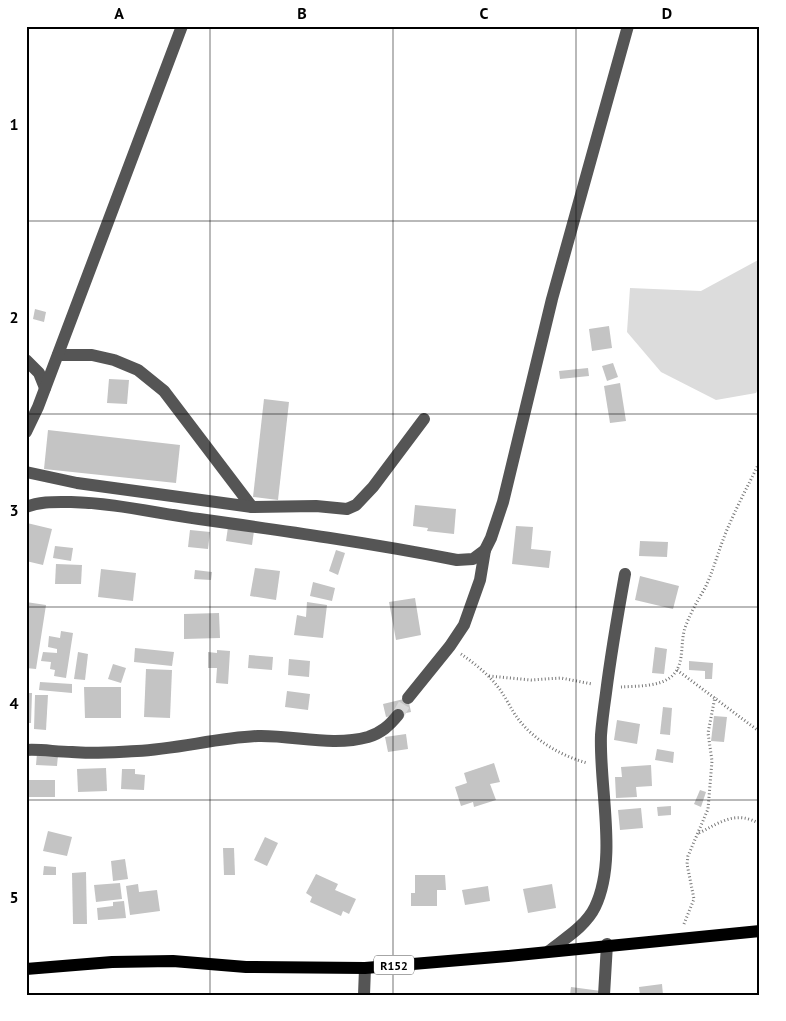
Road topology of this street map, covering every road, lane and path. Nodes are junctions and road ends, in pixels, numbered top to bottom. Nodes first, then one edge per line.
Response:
1 (182, 26) edge
2 (628, 26) edge
3 (58, 355) junction
4 (26, 360) edge
5 (45, 388) junction
6 (424, 419) dead end
7 (26, 432) edge
8 (760, 461) edge
9 (26, 472) edge
10 (252, 506) junction
11 (26, 507) edge
12 (485, 550) junction
13 (625, 574) dead end
14 (450, 646) junction
15 (677, 670) junction
16 (489, 676) junction
17 (607, 687) junction
18 (715, 697) junction
19 (408, 698) tunnel mouth
20 (398, 715) tunnel mouth
21 (760, 732) edge
22 (26, 750) edge
23 (601, 766) junction
24 (760, 824) edge
25 (698, 833) junction
26 (760, 931) edge
27 (681, 938) junction
28 (607, 944) junction
29 (548, 951) junction
30 (366, 968) junction
31 (26, 969) edge
32 (364, 995) edge
33 (604, 995) edge

1 - 3 street
2 - 12 street
3 - 5 street
3 - 10 street
4 - 5 street
5 - 7 street
6 - 10 street
8 - 15 path
9 - 10 street
11 - 12 street
12 - 14 street
13 - 17 street
14 - 16 path
14 - 19 street
15 - 17 path
15 - 18 path
16 - 17 path
16 - 23 path
17 - 23 street
18 - 21 path
18 - 25 path
20 - 22 street
23 - 29 street
24 - 25 path
25 - 27 path
26 - 27 main road, R152
27 - 28 main road, R152
28 - 29 main road, R152
28 - 33 street
29 - 30 main road, R152
30 - 31 main road, R152
30 - 32 street

